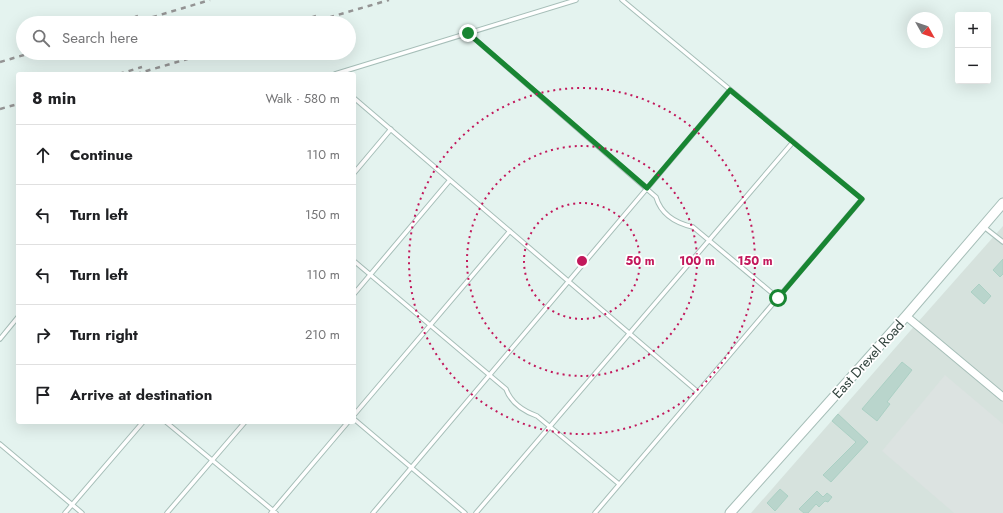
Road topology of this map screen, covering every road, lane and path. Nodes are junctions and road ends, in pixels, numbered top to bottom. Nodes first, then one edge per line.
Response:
1 (576, 0) edge
2 (622, 0) edge
3 (468, 33) junction
4 (341, 72) edge
5 (730, 90) junction
6 (356, 100) edge
7 (391, 130) junction
8 (793, 142) junction
9 (356, 171) edge
10 (450, 180) junction
11 (647, 188) junction
12 (1003, 203) edge
13 (983, 226) junction
14 (510, 231) junction
15 (709, 240) junction
16 (1003, 242) edge
17 (356, 263) edge
18 (370, 275) junction
19 (569, 281) junction
20 (356, 292) edge
21 (778, 298) junction
22 (906, 316) junction
23 (16, 320) edge
24 (430, 325) junction
25 (630, 333) junction
26 (0, 339) edge
27 (490, 375) junction
28 (698, 392) junction
29 (1003, 397) edge
30 (356, 413) edge
31 (356, 422) edge
32 (141, 424) edge
33 (168, 424) edge
34 (243, 424) edge
35 (346, 424) edge
36 (550, 426) junction
37 (0, 444) edge
38 (212, 460) junction
39 (411, 468) junction
40 (619, 484) junction
41 (72, 505) junction
42 (273, 512) edge
43 (66, 513) edge
44 (82, 513) edge
45 (167, 513) edge
46 (373, 513) edge
47 (465, 513) edge
48 (476, 513) edge
49 (595, 513) edge
50 (730, 513) edge

1 - 3 lane
2 - 5 lane
3 - 4 lane
3 - 11 lane
5 - 8 lane
5 - 11 lane
6 - 7 lane
7 - 9 lane
7 - 10 lane
8 - 15 lane
8 - 21 lane
10 - 14 lane
10 - 18 lane
11 - 15 lane
11 - 19 lane
12 - 13 street, East Drexel Road
13 - 16 lane
13 - 22 street, East Drexel Road
14 - 19 lane
14 - 24 lane
15 - 21 lane
15 - 25 lane
17 - 18 lane
18 - 20 lane
18 - 24 lane
19 - 25 lane
19 - 27 lane
21 - 28 lane
22 - 29 street
22 - 50 street, East Drexel Road
23 - 26 lane
24 - 27 lane
24 - 30 lane
25 - 28 lane
25 - 36 lane
27 - 36 lane
27 - 39 lane
28 - 40 lane
31 - 39 lane
32 - 41 lane
33 - 38 lane
34 - 38 lane
35 - 42 lane
36 - 40 lane
36 - 48 lane
37 - 41 lane
38 - 42 lane
38 - 45 lane
39 - 46 lane
39 - 47 lane
40 - 49 lane
41 - 43 lane
41 - 44 lane

